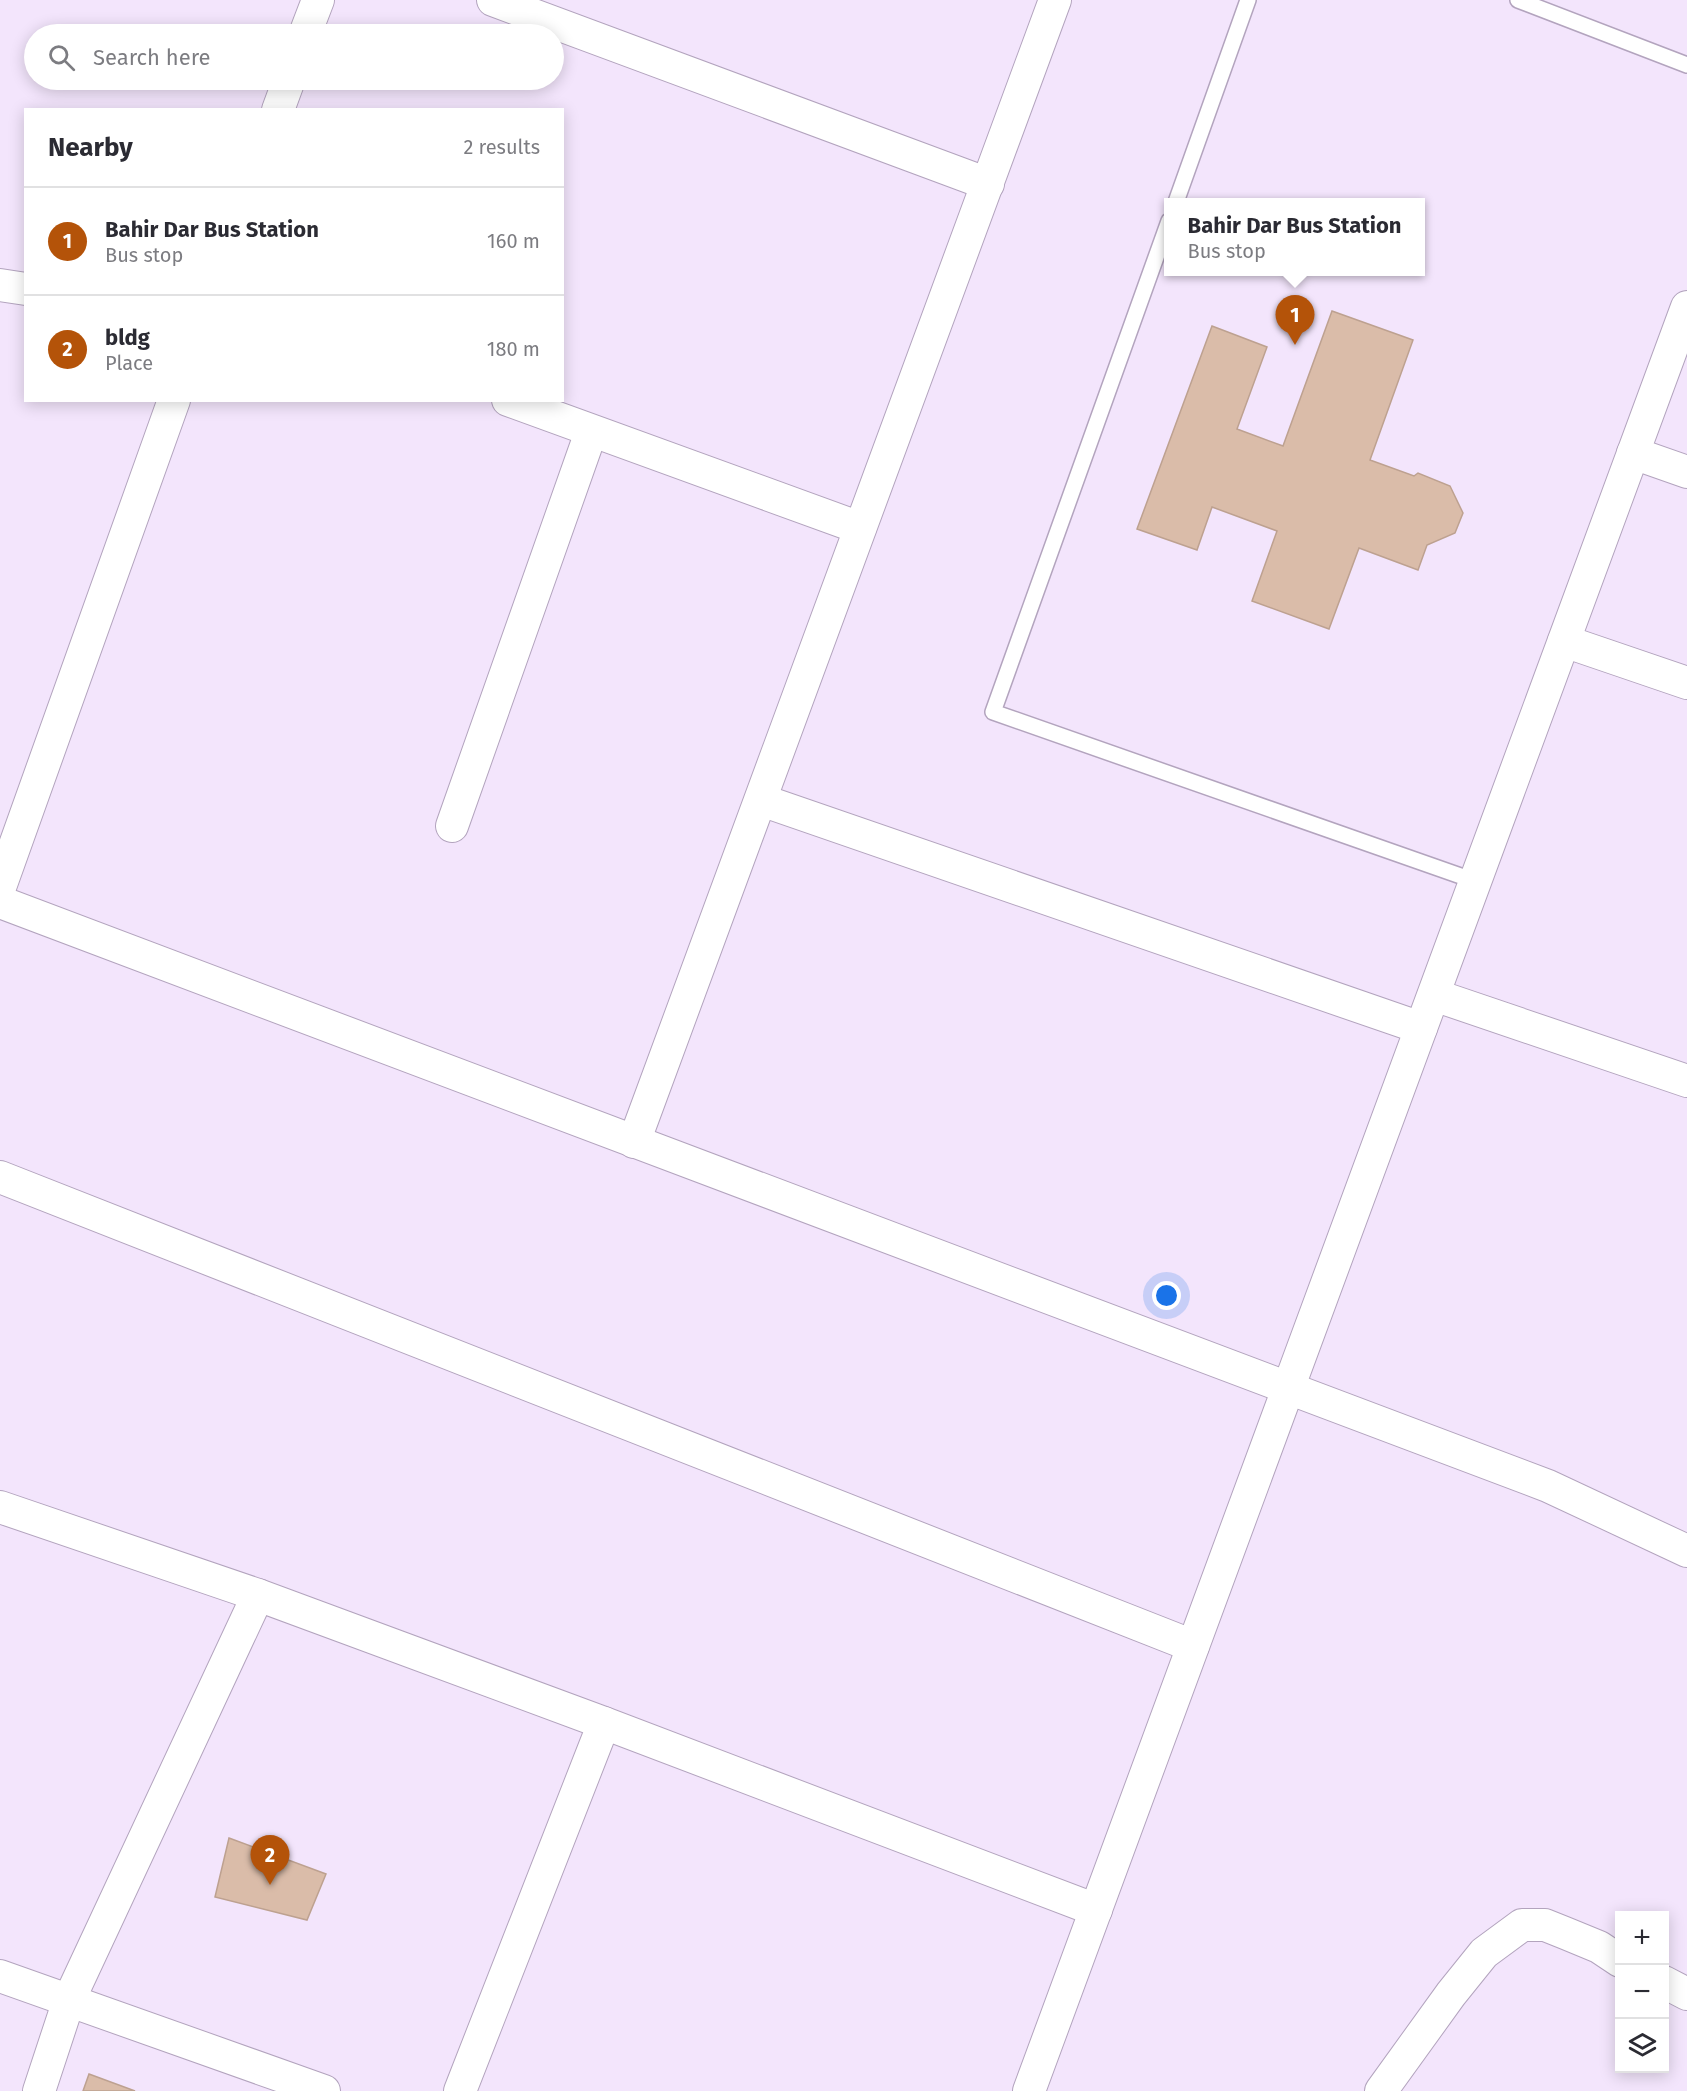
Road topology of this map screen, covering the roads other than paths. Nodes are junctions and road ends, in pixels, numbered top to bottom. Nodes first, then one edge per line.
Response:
1 (318, 0) edge
2 (493, 0) edge
3 (1055, 0) edge
4 (1248, 0) edge
5 (1518, 0) edge
6 (309, 24) edge
7 (558, 24) edge
8 (564, 26) edge
9 (1687, 65) edge
10 (285, 90) edge
11 (279, 108) edge
12 (988, 184) junction
13 (1177, 198) edge
14 (1164, 235) edge
15 (0, 285) edge
16 (24, 289) edge
17 (1687, 307) edge
18 (173, 402) edge
19 (513, 402) edge
20 (591, 432) junction
21 (1633, 453) junction
22 (1687, 471) edge
23 (860, 528) junction
24 (1564, 641) junction
25 (1687, 682) edge
26 (760, 800) junction
27 (452, 826) dead end
28 (1475, 881) junction
29 (0, 887) edge
30 (0, 902) edge
31 (1434, 995) junction
32 (1421, 1028) junction
33 (1687, 1081) edge
34 (634, 1142) junction
35 (0, 1177) edge
36 (1289, 1388) junction
37 (0, 1507) edge
38 (1687, 1551) edge
39 (258, 1595) junction
40 (1193, 1646) junction
41 (604, 1723) junction
42 (1096, 1910) junction
43 (1615, 1958) edge
44 (0, 1976) edge
45 (1669, 1984) edge
46 (1687, 1994) edge
47 (69, 2000) junction
48 (39, 2091) edge
49 (324, 2091) edge
50 (460, 2091) edge
51 (1029, 2091) edge
52 (1381, 2091) edge

1 - 6 street
2 - 7 street
3 - 12 street
4 - 13 lane
5 - 9 lane
8 - 12 street
10 - 11 street
12 - 23 street
14 - 28 lane
15 - 16 street
17 - 21 street
18 - 29 street
19 - 20 street
20 - 23 street
20 - 27 street
21 - 22 street
21 - 24 street
23 - 26 street
24 - 25 street
24 - 28 street
26 - 32 street
26 - 34 street
28 - 31 street
30 - 34 street
31 - 32 street
31 - 33 street
32 - 36 street
34 - 36 street
35 - 40 street
36 - 38 street
36 - 40 street
37 - 39 street
39 - 41 street
39 - 47 street
40 - 42 street
41 - 42 street
41 - 50 street
42 - 51 street
43 - 52 street
44 - 47 street
45 - 46 street
47 - 48 street
47 - 49 street

